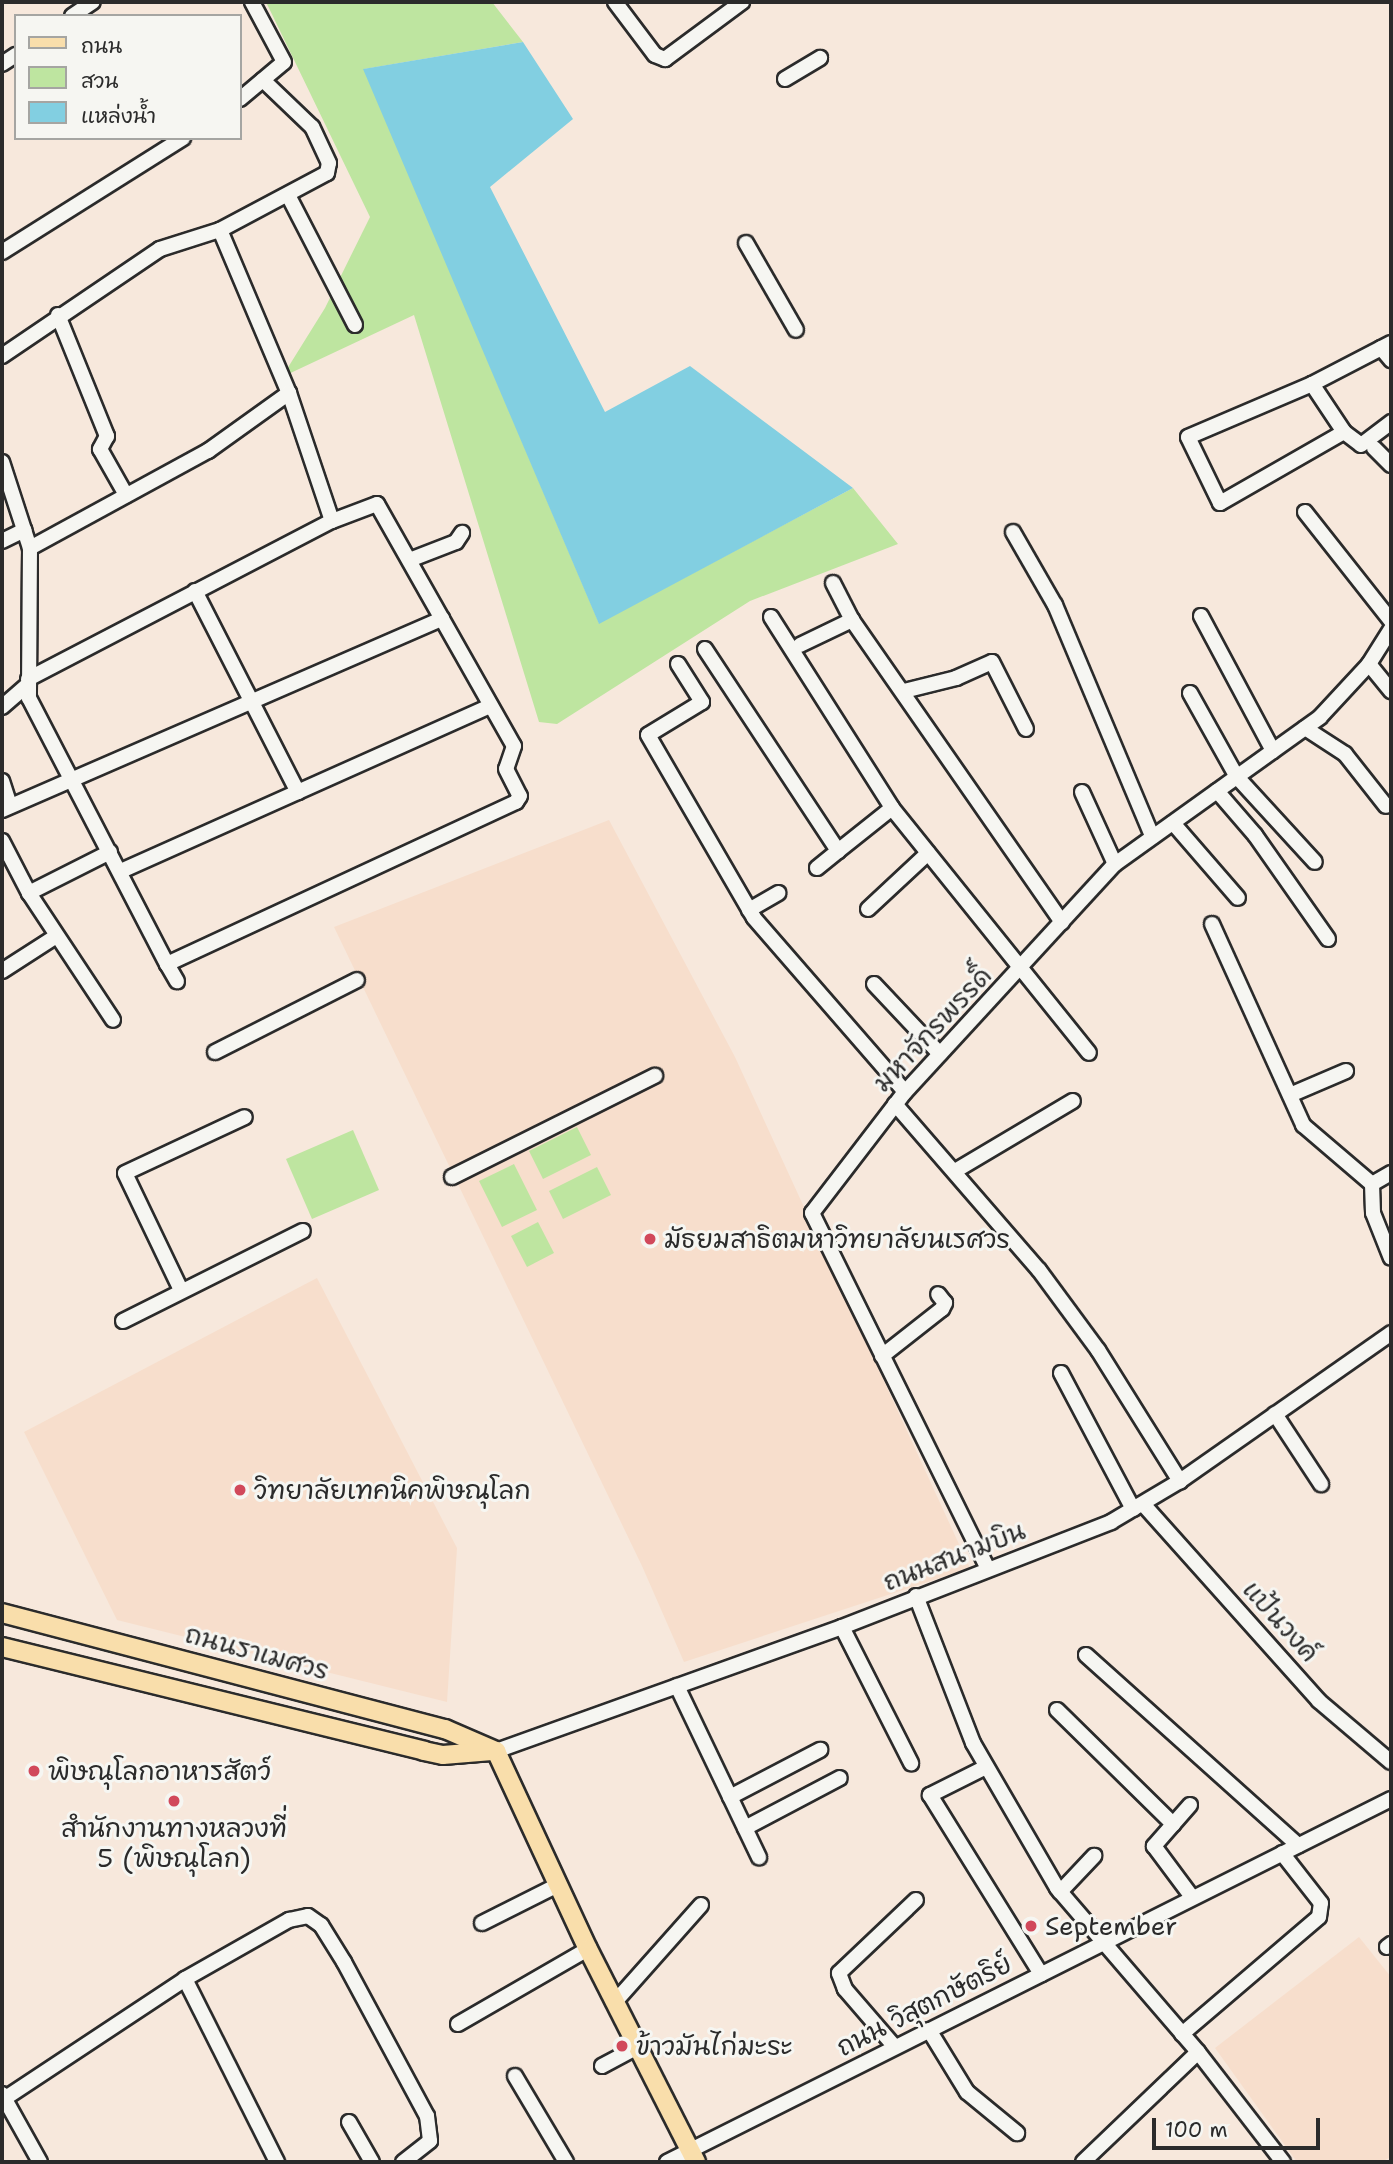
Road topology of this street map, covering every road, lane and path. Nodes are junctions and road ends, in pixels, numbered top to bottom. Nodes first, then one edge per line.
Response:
1 (93, 2) edge
2 (252, 2) edge
3 (615, 2) edge
4 (740, 2) edge
5 (75, 14) edge
6 (820, 58) dead end
7 (785, 79) dead end
8 (263, 80) junction
9 (242, 97) edge
10 (180, 140) edge
11 (289, 197) junction
12 (220, 230) junction
13 (746, 243) dead end
14 (2, 252) edge
15 (58, 315) junction
16 (355, 325) dead end
17 (796, 330) dead end
18 (1386, 345) edge
19 (2, 356) edge
20 (1391, 360) edge
21 (1312, 384) junction
22 (289, 393) junction
23 (1391, 422) edge
24 (1344, 432) junction
25 (1374, 448) dead end
26 (2, 462) edge
27 (1391, 466) edge
28 (126, 495) junction
29 (1306, 512) dead end
30 (332, 521) junction
31 (26, 530) junction
32 (1013, 532) dead end
33 (462, 533) dead end
34 (2, 541) edge
35 (30, 548) junction
36 (412, 559) junction
37 (833, 583) dead end
38 (195, 591) junction
39 (1201, 616) dead end
40 (771, 617) dead end
41 (442, 619) junction
42 (852, 620) junction
43 (1391, 621) edge
44 (1391, 629) edge
45 (800, 645) dead end
46 (705, 649) dead end
47 (678, 664) dead end
48 (1369, 664) junction
49 (28, 682) junction
50 (904, 691) junction
51 (1391, 691) edge
52 (1190, 693) dead end
53 (251, 701) junction
54 (490, 706) junction
55 (2, 707) edge
56 (1305, 728) junction
57 (1026, 729) dead end
58 (1273, 751) junction
59 (1237, 777) junction
60 (73, 778) junction
61 (2, 781) edge
62 (1217, 791) junction
63 (298, 792) junction
64 (1082, 792) dead end
65 (1386, 806) dead end
66 (6, 808) edge
67 (892, 808) junction
68 (1173, 823) junction
69 (1152, 836) junction
70 (2, 841) edge
71 (838, 851) junction
72 (110, 852) junction
73 (928, 853) junction
74 (1315, 862) dead end
75 (1115, 864) junction
76 (817, 867) dead end
77 (121, 871) junction
78 (29, 893) junction
79 (778, 894) dead end
80 (1238, 898) dead end
81 (749, 909) junction
82 (868, 909) dead end
83 (1062, 922) junction
84 (1212, 924) dead end
85 (55, 937) junction
86 (1328, 939) dead end
87 (167, 964) junction
88 (1023, 968) junction
89 (2, 971) edge
90 (358, 980) dead end
91 (177, 981) dead end
92 (874, 984) dead end
93 (113, 1020) dead end
94 (215, 1052) dead end
95 (1089, 1053) dead end
96 (940, 1054) junction
97 (1346, 1070) dead end
98 (655, 1076) dead end
99 (905, 1092) junction
100 (1290, 1094) junction
101 (1073, 1101) dead end
102 (895, 1104) junction
103 (245, 1117) dead end
104 (955, 1171) junction
105 (1391, 1173) edge
106 (452, 1177) dead end
107 (1372, 1184) junction
108 (303, 1231) dead end
109 (1391, 1258) edge
110 (180, 1288) junction
111 (938, 1294) dead end
112 (123, 1321) dead end
113 (1391, 1333) edge
114 (883, 1356) junction
115 (1061, 1373) dead end
116 (1275, 1415) junction
117 (1180, 1481) junction
118 (1321, 1484) dead end
119 (1138, 1507) junction
120 (987, 1567) junction
121 (916, 1596) junction
122 (2, 1613) edge
123 (842, 1627) junction
124 (2, 1647) edge
125 (1086, 1655) dead end
126 (256, 1678) junction
127 (677, 1686) junction
128 (249, 1709) junction
129 (1057, 1710) dead end
130 (820, 1750) dead end
131 (496, 1751) junction
132 (1391, 1762) edge
133 (911, 1763) dead end
134 (986, 1767) junction
135 (840, 1778) dead end
136 (730, 1797) junction
137 (1391, 1799) edge
138 (1190, 1805) dead end
139 (1173, 1824) junction
140 (745, 1828) junction
141 (1298, 1845) junction
142 (1282, 1853) junction
143 (1094, 1856) dead end
144 (759, 1857) dead end
145 (558, 1885) junction
146 (1060, 1892) junction
147 (1192, 1897) junction
148 (916, 1900) dead end
149 (701, 1905) dead end
150 (482, 1923) dead end
151 (1102, 1942) junction
152 (588, 1949) junction
153 (1041, 1973) junction
154 (185, 1979) junction
155 (614, 2003) junction
156 (458, 2024) dead end
157 (929, 2030) junction
158 (1182, 2034) junction
159 (895, 2047) junction
160 (636, 2048) junction
161 (1198, 2052) junction
162 (603, 2066) dead end
163 (515, 2076) dead end
164 (3, 2097) edge
165 (349, 2122) dead end
166 (1017, 2133) dead end
167 (693, 2156) edge
168 (40, 2162) edge
169 (277, 2162) edge
170 (372, 2162) edge
171 (403, 2162) edge
172 (566, 2162) edge
173 (667, 2162) edge
174 (1083, 2162) edge
175 (1283, 2162) edge

1 - 5 street
2 - 8 street
3 - 4 street
6 - 7 street
8 - 9 street
8 - 11 street
10 - 14 street
11 - 12 street
11 - 16 street
12 - 15 street
12 - 22 street
13 - 17 street
15 - 19 street
15 - 28 street
18 - 20 street
18 - 21 street
21 - 24 street
21 - 24 street
22 - 28 street
22 - 30 street
23 - 24 street
25 - 27 street
26 - 31 street
28 - 35 street
29 - 43 street
30 - 36 street
30 - 38 street
31 - 34 street
31 - 35 street
32 - 69 street
33 - 36 street
35 - 49 street
36 - 41 street
37 - 42 street
38 - 49 street
38 - 53 street
39 - 58 street
40 - 67 street
41 - 53 street
41 - 54 street
42 - 45 street
42 - 50 street
44 - 48 street, มหาจักรพรรดิ์
46 - 71 street
47 - 81 street
48 - 51 street
48 - 56 street, มหาจักรพรรดิ์
49 - 55 street
49 - 60 street
50 - 57 street
50 - 83 street
52 - 59 street
53 - 60 street
53 - 63 street
54 - 63 street
54 - 87 street
56 - 58 street, มหาจักรพรรดิ์
56 - 65 street
58 - 59 street, มหาจักรพรรดิ์
59 - 62 street, มหาจักรพรรดิ์
59 - 74 street
60 - 66 street
60 - 72 street
61 - 66 street
62 - 68 street, มหาจักรพรรดิ์
62 - 86 street
63 - 77 street
64 - 75 street
67 - 71 street
67 - 73 street
68 - 69 street, มหาจักรพรรดิ์
68 - 80 street
69 - 75 street, มหาจักรพรรดิ์
70 - 78 street
71 - 76 street
72 - 77 street
72 - 78 street
73 - 82 street
73 - 88 street
75 - 83 street, มหาจักรพรรดิ์
77 - 87 street
78 - 85 street
79 - 81 street
81 - 99 street
83 - 88 street, มหาจักรพรรดิ์
84 - 100 street
85 - 89 street
85 - 93 street
87 - 91 street
88 - 95 street
88 - 96 street, มหาจักรพรรดิ์
90 - 94 street
92 - 96 street
96 - 99 street, มหาจักรพรรดิ์
97 - 100 street
98 - 106 street
99 - 102 street, มหาจักรพรรดิ์
100 - 107 street
101 - 104 street
102 - 104 street
102 - 114 street, มหาจักรพรรดิ์
103 - 110 street
104 - 117 street
105 - 107 street
107 - 109 street
108 - 110 street
110 - 112 street
111 - 114 street
113 - 116 street, ถนนสนามบิน
114 - 120 street, มหาจักรพรรดิ์
115 - 119 street, แป้นวงค์
116 - 117 street, ถนนสนามบิน
116 - 118 street
117 - 119 street, ถนนสนามบิน
119 - 120 street, ถนนสนามบิน
119 - 132 street, แป้นวงค์
120 - 121 street, ถนนสนามบิน
121 - 123 street, ถนนสนามบิน
121 - 134 street
122 - 126 main road, ถนนราเมศวร
123 - 127 street, ถนนสนามบิน
123 - 133 street
124 - 128 main road
125 - 141 street
126 - 128 main road
126 - 131 main road, ถนนราเมศวร
127 - 131 street, ถนนสนามบิน
127 - 136 street
128 - 131 main road
129 - 139 street
130 - 136 street
131 - 145 main road
134 - 146 street
134 - 153 street
135 - 140 street
136 - 140 street
137 - 141 street, ถนน วิสุตกษัตริย์
138 - 139 street
139 - 147 street
140 - 144 street
141 - 142 street, ถนน วิสุตกษัตริย์
142 - 147 street, ถนน วิสุตกษัตริย์
142 - 158 street
143 - 146 street
145 - 150 street
145 - 152 main road
146 - 151 street
147 - 151 street, ถนน วิสุตกษัตริย์
148 - 159 street
149 - 155 street
151 - 153 street, ถนน วิสุตกษัตริย์
151 - 158 street
152 - 155 main road
152 - 156 street
153 - 157 street, ถนน วิสุตกษัตริย์
154 - 164 street
154 - 169 street
154 - 171 street
155 - 160 main road
157 - 159 street, ถนน วิสุตกษัตริย์
157 - 166 street
158 - 161 street
159 - 167 street, ถนน วิสุตกษัตริย์
160 - 162 street
160 - 167 main road
161 - 174 street
161 - 175 street
163 - 172 street
164 - 168 street
165 - 170 street
167 - 173 street, ถนน วิสุตกษัตริย์

